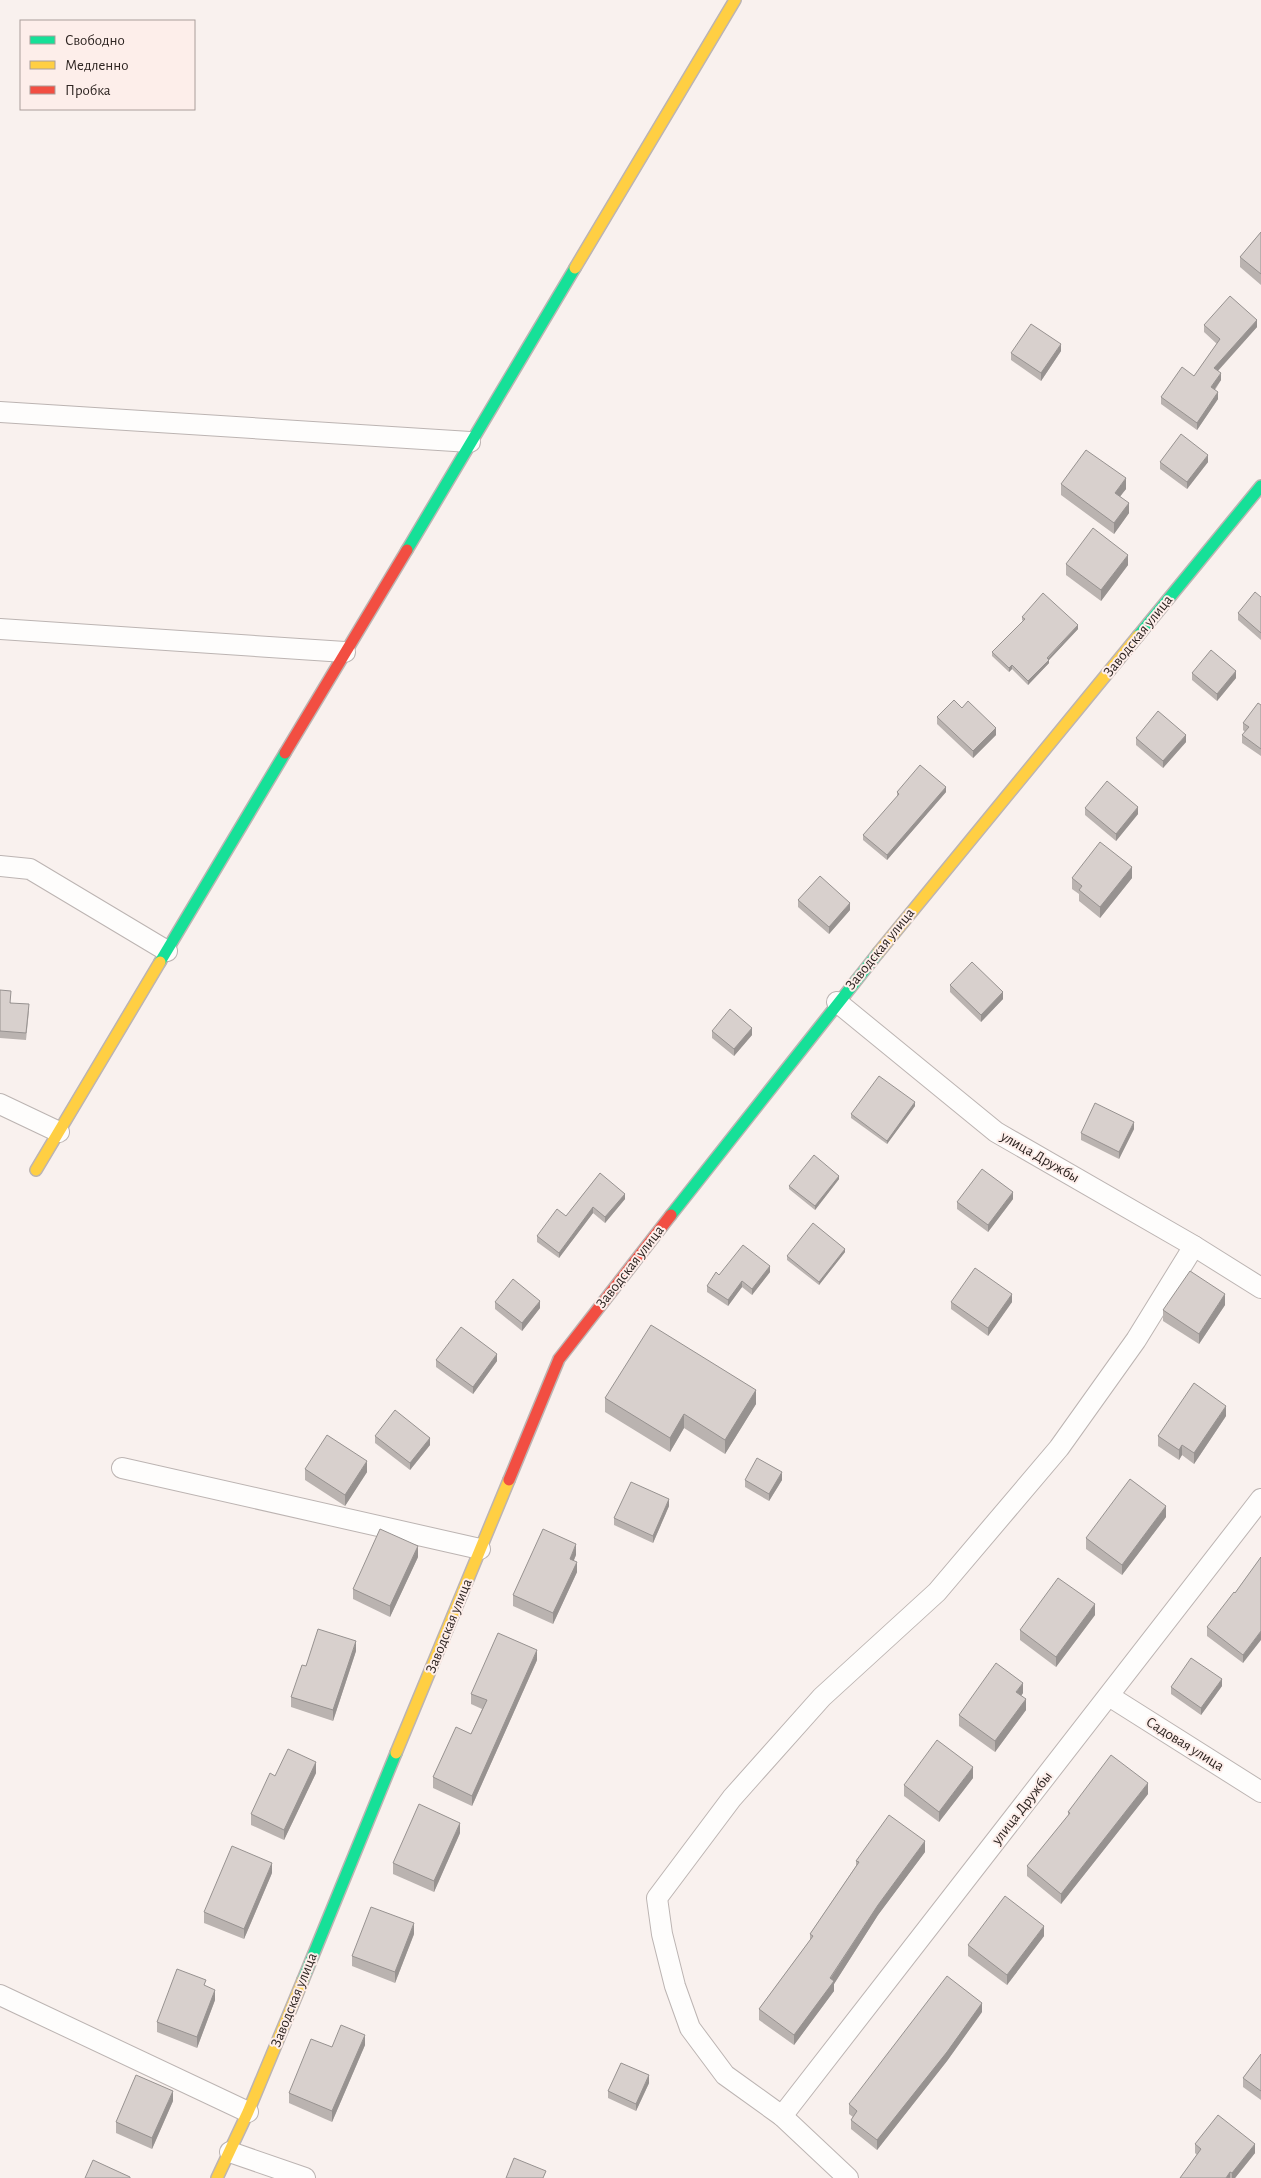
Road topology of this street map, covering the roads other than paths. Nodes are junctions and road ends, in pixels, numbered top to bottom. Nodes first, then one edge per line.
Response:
1 (734, 0) edge
2 (0, 412) edge
3 (470, 442) junction
4 (1261, 486) edge
5 (0, 629) edge
6 (345, 652) junction
7 (0, 866) edge
8 (167, 951) junction
9 (836, 1002) junction
10 (0, 1104) edge
11 (59, 1132) junction
12 (36, 1170) dead end
13 (1194, 1246) junction
14 (1261, 1288) edge
15 (122, 1468) dead end
16 (1261, 1499) edge
17 (480, 1549) junction
18 (1109, 1696) junction
19 (1261, 1792) edge
20 (0, 1995) edge
21 (248, 2112) junction
22 (782, 2116) junction
23 (230, 2152) junction
24 (217, 2178) edge
25 (305, 2178) edge
26 (848, 2178) edge

1 - 3 street
2 - 3 street
3 - 6 street
4 - 9 street, Заводская улица
5 - 6 street
6 - 8 street
7 - 8 street
8 - 11 street
9 - 13 street, улица Дружбы
9 - 17 street, Заводская улица
10 - 11 street
11 - 12 street
13 - 14 street, улица Дружбы
13 - 22 street
15 - 17 street
16 - 18 street, улица Дружбы
17 - 21 street, Заводская улица
18 - 19 street, Садовая улица
18 - 22 street, улица Дружбы
20 - 21 street
21 - 23 street, Заводская улица
22 - 26 street
23 - 24 street, Заводская улица
23 - 25 street

